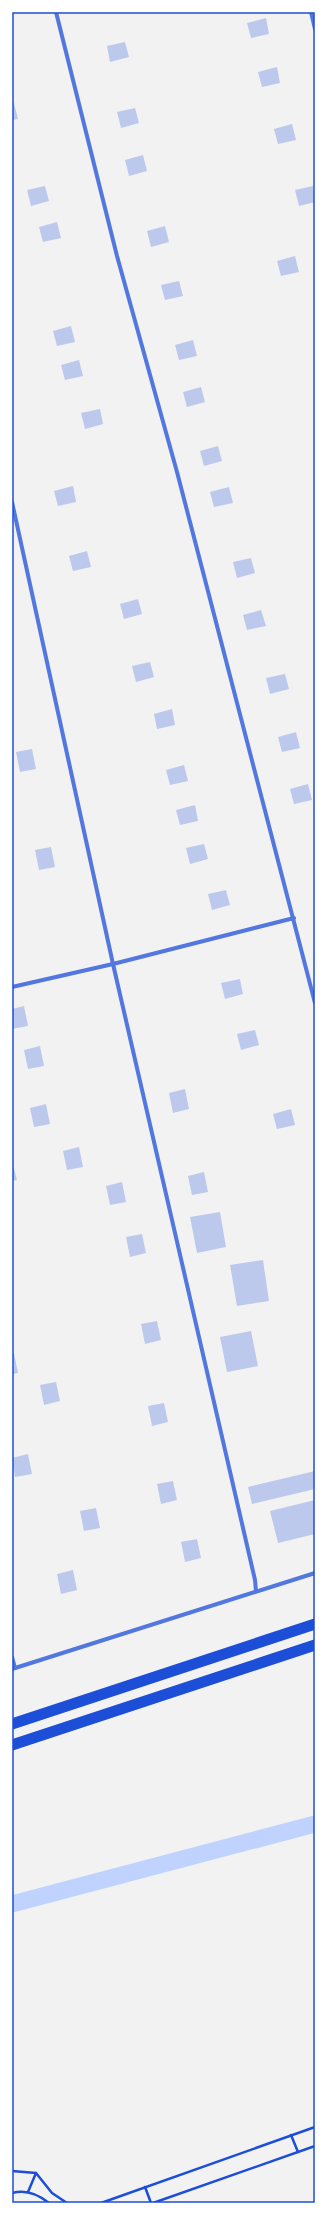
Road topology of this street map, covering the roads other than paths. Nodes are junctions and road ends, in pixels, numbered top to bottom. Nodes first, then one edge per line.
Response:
1 (56, 12) edge
2 (311, 12) edge
3 (315, 29) edge
4 (12, 502) edge
5 (294, 918) junction
6 (113, 964) junction
7 (12, 987) edge
8 (315, 1003) edge
9 (315, 1573) edge
10 (256, 1591) junction
11 (315, 1624) edge
12 (315, 1645) edge
13 (12, 1657) edge
14 (14, 1669) edge
15 (12, 1724) edge
16 (12, 1745) edge

1 - 5 street
2 - 3 street
4 - 6 street
5 - 6 street
5 - 8 street
6 - 7 street
6 - 10 street
9 - 10 street
10 - 14 street
11 - 15 highway
12 - 16 highway
13 - 14 street

